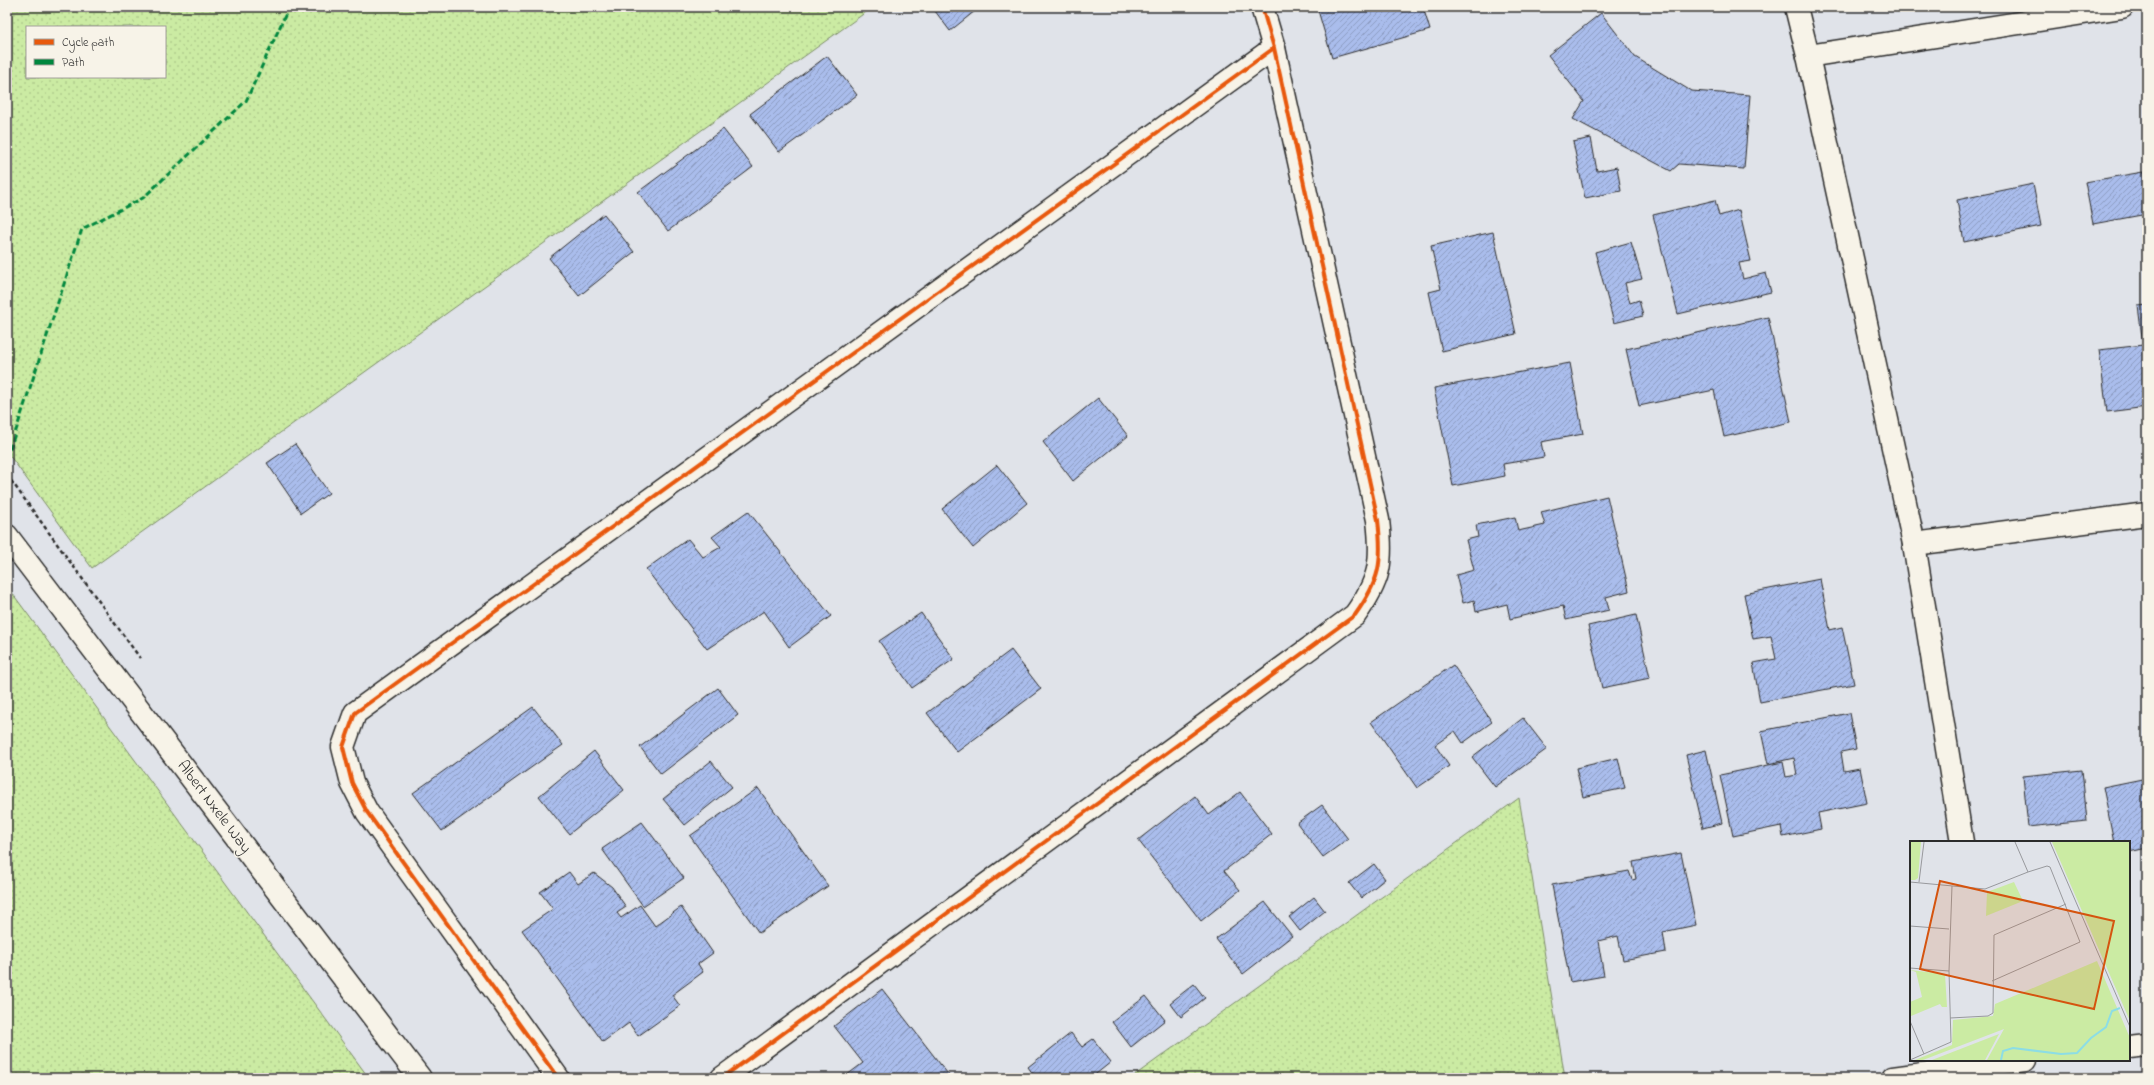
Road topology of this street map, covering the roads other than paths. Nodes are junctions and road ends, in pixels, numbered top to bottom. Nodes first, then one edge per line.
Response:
1 (1262, 7) edge
2 (1796, 7) edge
3 (2122, 7) edge
4 (1274, 48) junction
5 (1808, 56) junction
6 (2147, 514) edge
7 (7, 536) edge
8 (1914, 544) junction
9 (1962, 841) edge
10 (2147, 1045) edge
11 (2130, 1047) edge
12 (2012, 1061) edge
13 (1998, 1062) edge
14 (420, 1078) edge
15 (558, 1078) edge
16 (722, 1078) edge
17 (1893, 1078) edge

1 - 4 street
2 - 5 street
3 - 5 street
4 - 15 street
4 - 16 street
5 - 8 street
6 - 8 street
7 - 14 street, Albert Nxele Way
8 - 9 street
10 - 11 street
12 - 13 street
13 - 17 street

